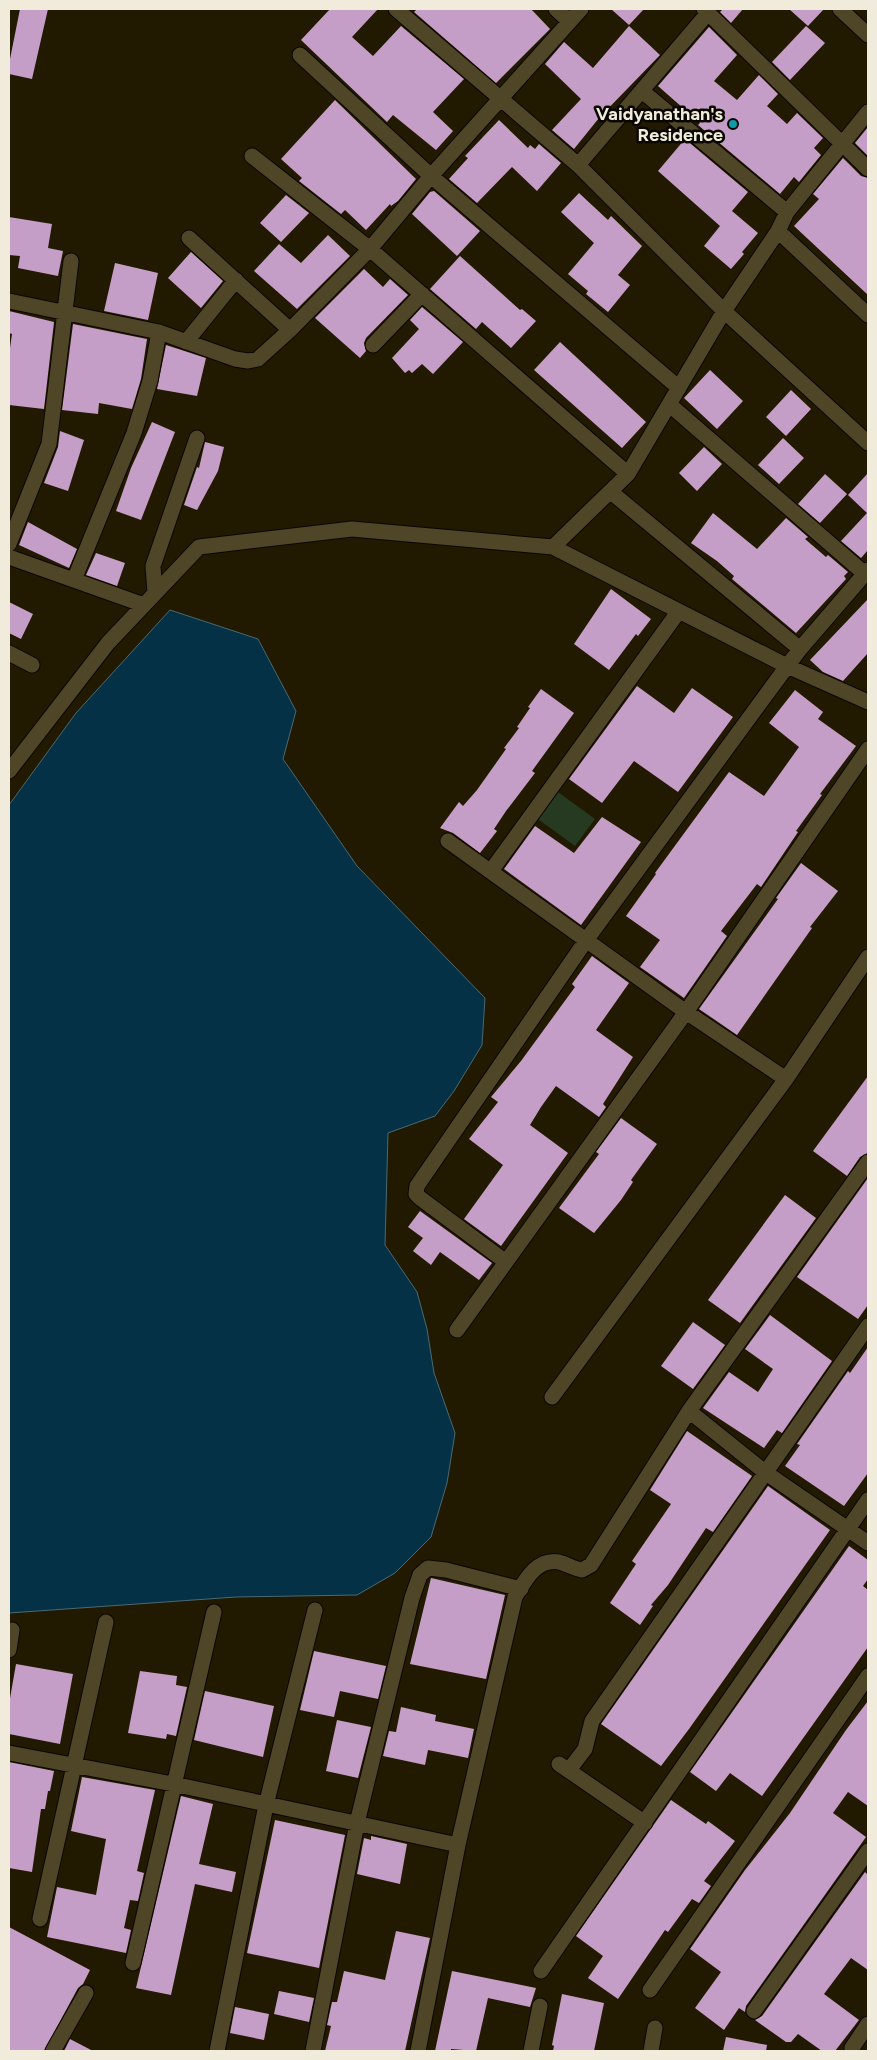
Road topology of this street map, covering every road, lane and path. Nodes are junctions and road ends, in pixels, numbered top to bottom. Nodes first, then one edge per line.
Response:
1 (396, 9) edge
2 (556, 9) edge
3 (581, 9) edge
4 (840, 9) edge
5 (706, 11) edge
6 (569, 21) junction
7 (868, 35) edge
8 (300, 55) dead end
9 (642, 91) junction
10 (499, 99) junction
11 (868, 112) edge
12 (842, 143) junction
13 (252, 156) dead end
14 (578, 165) junction
15 (868, 169) edge
16 (431, 176) junction
17 (787, 212) junction
18 (778, 231) junction
19 (189, 238) dead end
20 (370, 249) junction
21 (71, 261) dead end
22 (236, 280) junction
23 (422, 294) junction
24 (9, 301) edge
25 (724, 311) junction
26 (66, 312) junction
27 (868, 315) edge
28 (290, 330) junction
29 (159, 332) junction
30 (186, 342) junction
31 (373, 345) dead end
32 (679, 388) junction
33 (670, 405) junction
34 (866, 435) edge
35 (197, 438) dead end
36 (628, 474) junction
37 (611, 492) junction
38 (9, 544) edge
39 (553, 546) junction
40 (9, 556) edge
41 (866, 572) edge
42 (74, 580) junction
43 (156, 593) junction
44 (144, 605) junction
45 (679, 611) junction
46 (800, 649) junction
47 (9, 653) edge
48 (32, 665) dead end
49 (787, 666) junction
50 (868, 702) edge
51 (868, 749) edge
52 (9, 770) edge
53 (448, 841) dead end
54 (491, 871) junction
55 (587, 939) junction
56 (868, 957) edge
57 (686, 1012) junction
58 (786, 1079) junction
59 (868, 1162) edge
60 (506, 1262) junction
61 (868, 1326) edge
62 (457, 1330) dead end
63 (863, 1343) edge
64 (552, 1397) dead end
65 (689, 1411) junction
66 (766, 1472) junction
67 (868, 1500) edge
68 (847, 1528) junction
69 (868, 1543) edge
70 (521, 1589) junction
71 (315, 1610) dead end
72 (214, 1612) dead end
73 (106, 1622) dead end
74 (12, 1630) dead end
75 (9, 1650) edge
76 (868, 1676) edge
77 (9, 1754) edge
78 (75, 1764) junction
79 (173, 1784) junction
80 (266, 1805) junction
81 (357, 1822) junction
82 (646, 1823) junction
83 (458, 1844) junction
84 (868, 1850) edge
85 (40, 1919) dead end
86 (133, 1963) dead end
87 (541, 1971) dead end
88 (650, 1990) dead end
89 (86, 1993) dead end
90 (540, 2006) dead end
91 (754, 2011) dead end
92 (868, 2024) edge
93 (655, 2028) dead end
94 (852, 2048) dead end
95 (52, 2051) edge
96 (217, 2051) edge
97 (313, 2051) edge
98 (418, 2051) edge
99 (530, 2051) edge
100 (651, 2051) edge

1 - 10 street
2 - 6 street
3 - 6 street
4 - 7 street
5 - 9 street
5 - 12 street
6 - 10 street
8 - 16 street
9 - 14 street
9 - 17 street
10 - 14 street
10 - 16 street
11 - 12 street
12 - 15 street
12 - 17 street
13 - 20 street
14 - 25 street
16 - 20 street
16 - 32 street
17 - 18 street
18 - 25 street
18 - 27 street
19 - 22 street
20 - 23 street
20 - 28 street
21 - 26 street
22 - 28 street
22 - 30 street
23 - 31 street
23 - 36 street
24 - 26 street
25 - 32 street
25 - 34 street
26 - 29 street
26 - 38 street
28 - 30 street
29 - 30 street
29 - 42 street
32 - 33 street
33 - 36 street
33 - 41 street
35 - 43 street
36 - 37 street
37 - 39 street
37 - 46 street
39 - 43 street
39 - 45 street
40 - 42 street
41 - 46 street
42 - 44 street
43 - 44 street
44 - 52 street
45 - 49 street
45 - 54 street
46 - 49 street
47 - 48 street
49 - 50 street
49 - 55 street
51 - 57 street
53 - 54 street
54 - 55 street
55 - 57 street
55 - 60 street
56 - 58 street
57 - 58 street
57 - 60 street
58 - 64 street
59 - 65 street
60 - 62 street
61 - 63 street
63 - 66 street
65 - 66 street
65 - 70 street
66 - 68 street
66 - 82 street
67 - 68 street
68 - 69 street
68 - 82 street
70 - 81 street
70 - 83 street
71 - 80 street
72 - 79 street
73 - 78 street
74 - 75 street
76 - 88 street
77 - 78 street
78 - 79 street
78 - 85 street
79 - 80 street
79 - 86 street
80 - 81 street
80 - 96 street
81 - 83 street
81 - 97 street
82 - 87 street
83 - 98 street
84 - 91 street
89 - 95 street
90 - 99 street
92 - 94 street
93 - 100 street

